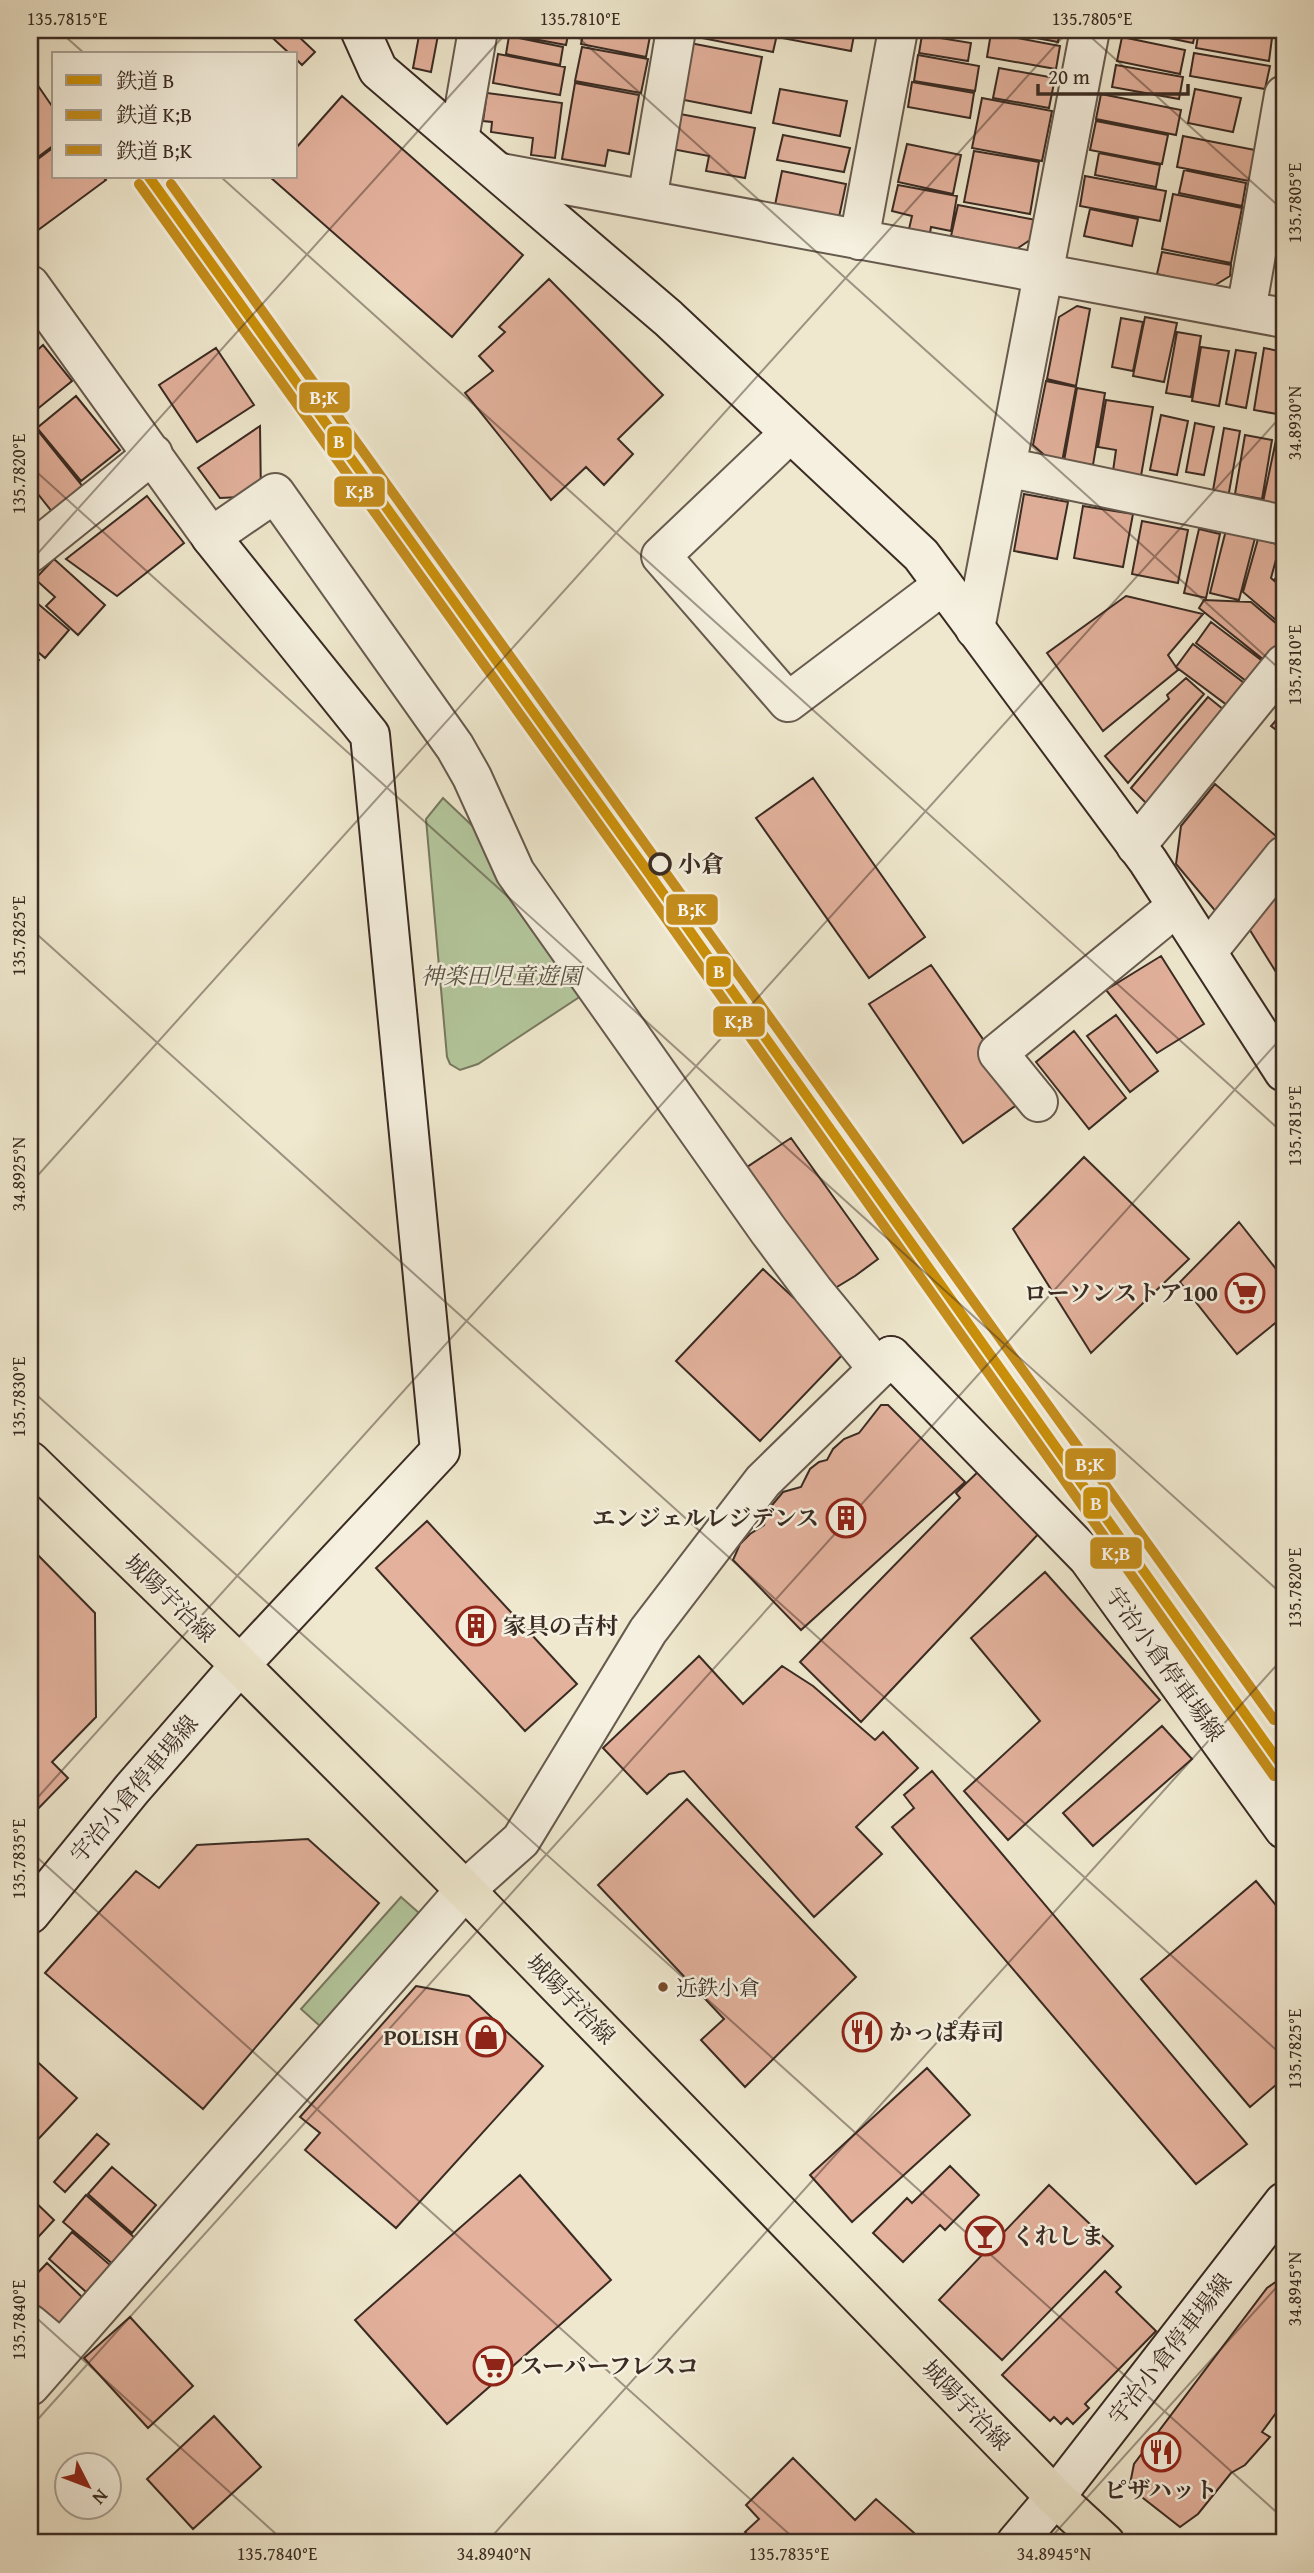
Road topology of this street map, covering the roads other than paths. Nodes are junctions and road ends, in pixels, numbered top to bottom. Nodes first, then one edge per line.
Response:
1 (360, 30) edge
2 (478, 30) edge
3 (676, 30) edge
4 (898, 30) edge
5 (1090, 30) edge
6 (1284, 95) edge
7 (459, 139) junction
8 (501, 173) junction
9 (647, 200) junction
10 (859, 240) junction
11 (1043, 274) junction
12 (31, 291) edge
13 (1246, 311) junction
14 (1284, 318) edge
15 (790, 433) junction
16 (153, 454) junction
17 (1006, 467) junction
18 (1284, 524) edge
19 (211, 537) junction
20 (30, 553) edge
21 (943, 585) junction
22 (975, 629) junction
23 (1284, 664) edge
24 (1136, 846) junction
25 (1284, 856) edge
26 (1177, 906) junction
27 (1207, 952) junction
28 (1284, 1072) edge
29 (1038, 1102) dead end
30 (885, 1362) junction
31 (30, 1461) edge
32 (240, 1665) junction
33 (1284, 1829) edge
34 (465, 1890) junction
35 (30, 1914) edge
36 (1284, 2202) edge
37 (30, 2324) edge
38 (61, 2350) junction
39 (30, 2386) edge
40 (1055, 2497) junction
41 (1016, 2543) edge
42 (1105, 2543) edge

1 - 7 street
2 - 7 street
3 - 9 street
4 - 10 street
5 - 11 street
6 - 13 street
7 - 8 street
8 - 9 street
8 - 15 street
9 - 10 street
10 - 11 street
11 - 13 street
11 - 17 street
12 - 16 street, 宇治小倉停車場線
13 - 14 street
15 - 21 street
15 - 21 street
16 - 19 street, 宇治小倉停車場線
16 - 20 street
17 - 18 street
17 - 22 street
19 - 30 street, 宇治小倉停車場線
19 - 32 street, 宇治小倉停車場線
21 - 22 street
22 - 24 street
23 - 24 street
24 - 26 street
25 - 27 street
26 - 27 street
26 - 29 street
27 - 28 street
30 - 33 street, 宇治小倉停車場線
30 - 34 street
31 - 32 main road, 城陽宇治線
32 - 34 main road, 城陽宇治線
32 - 35 street, 宇治小倉停車場線
34 - 38 street
34 - 40 main road, 城陽宇治線
36 - 40 street, 宇治小倉停車場線
37 - 38 street
38 - 39 street
40 - 41 street, 宇治小倉停車場線
40 - 42 main road, 城陽宇治線

